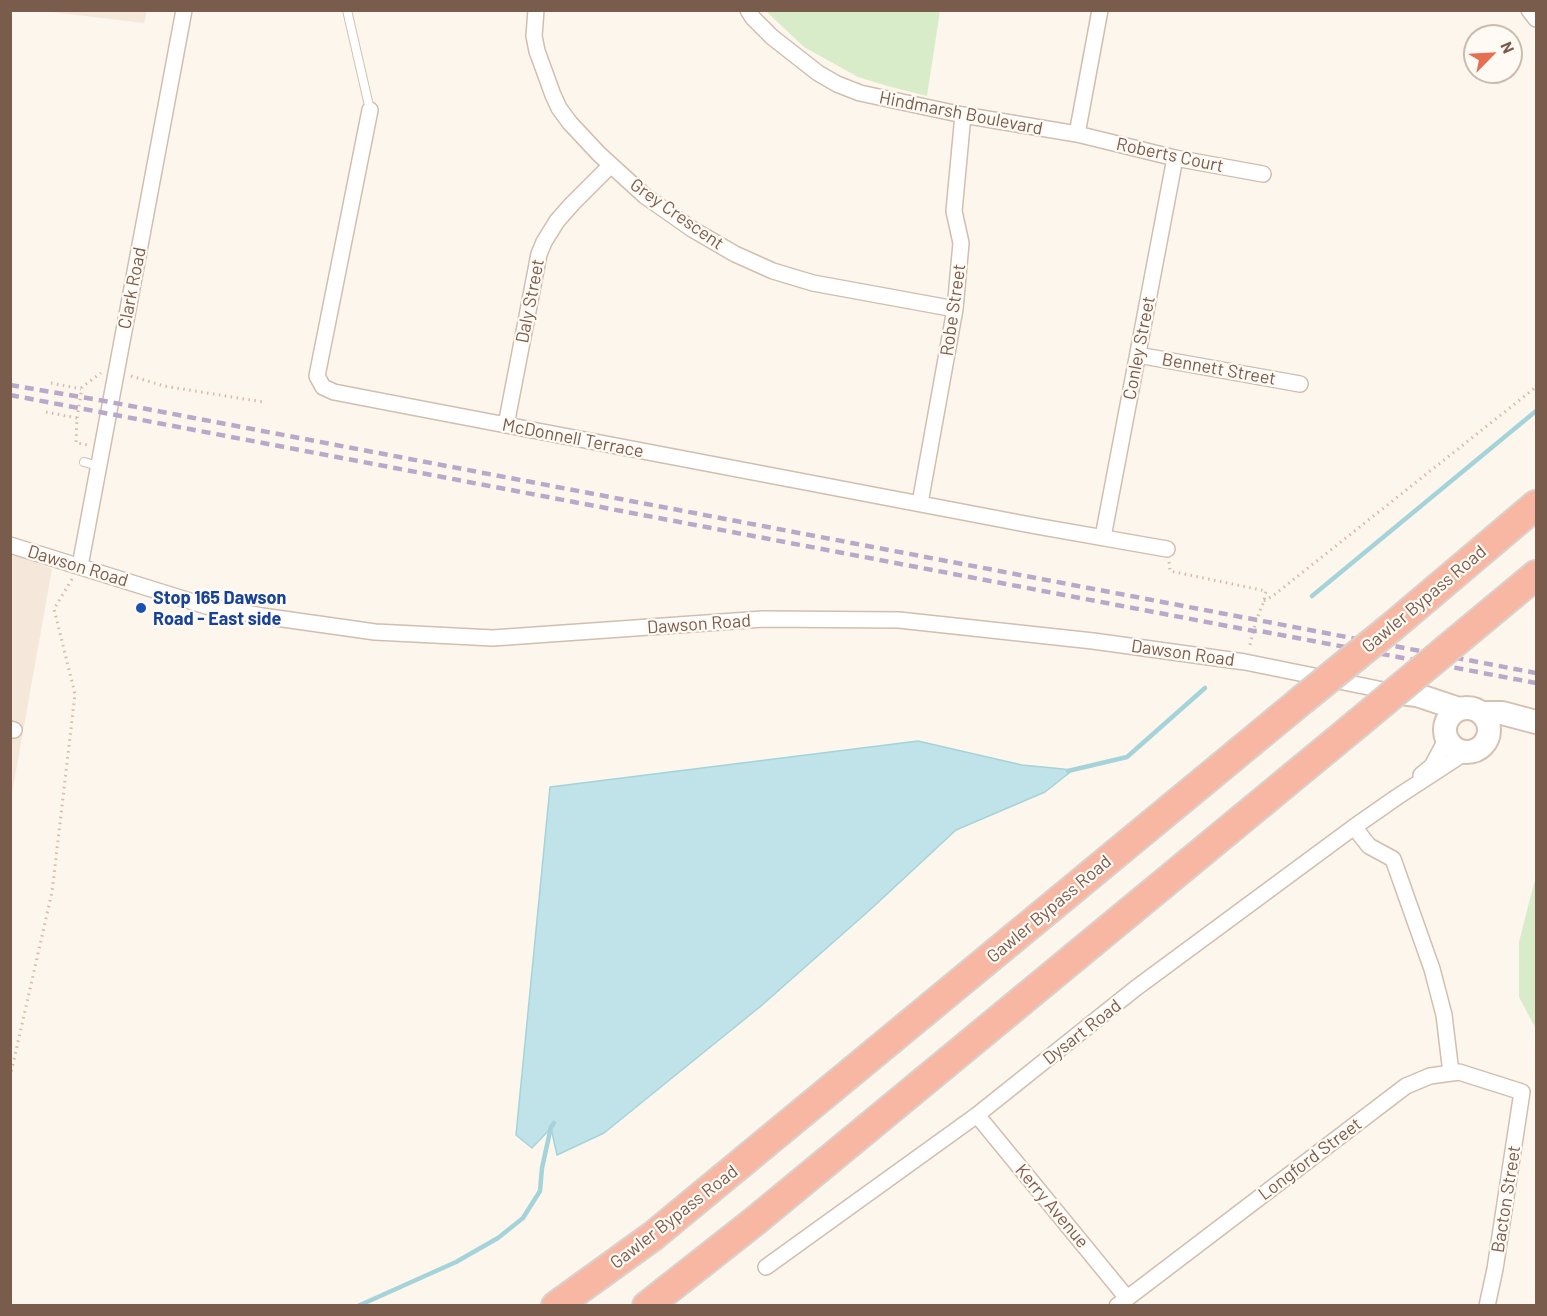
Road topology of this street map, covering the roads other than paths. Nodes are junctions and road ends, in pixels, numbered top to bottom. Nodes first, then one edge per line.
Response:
1 (184, 10) edge
2 (347, 10) edge
3 (536, 10) edge
4 (748, 10) edge
5 (1100, 10) edge
6 (1529, 10) edge
7 (1536, 19) edge
8 (370, 110) joint
9 (963, 116) junction
10 (1077, 134) junction
11 (1175, 158) junction
12 (611, 165) junction
13 (1263, 174) dead end
14 (955, 309) junction
15 (1138, 355) junction
16 (1300, 384) dead end
17 (506, 425) junction
18 (920, 503) junction
19 (1536, 504) edge
20 (1103, 537) junction
21 (10, 545) edge
22 (1167, 549) road end
23 (80, 566) junction
24 (1536, 575) edge
25 (1394, 692) junction
26 (1470, 711) junction
27 (1536, 722) edge
28 (1536, 728) edge
29 (1446, 735) junction
30 (1488, 737) junction
31 (1466, 752) junction
32 (1397, 796) junction
33 (1354, 827) junction
34 (1451, 1073) junction
35 (1522, 1092) joint
36 (976, 1115) junction
37 (766, 1267) dead end
38 (1122, 1301) edge
39 (556, 1305) edge
40 (647, 1305) edge
41 (1487, 1305) edge

1 - 23 street, Clark Road
2 - 8 lane
3 - 12 street, Grey Crescent
4 - 9 street, Hindmarsh Boulevard
5 - 10 street
6 - 7 street
8 - 17 street, McDonnell Terrace
9 - 10 street, Hindmarsh Boulevard
9 - 14 street, Robe Street
10 - 11 street, Roberts Court
11 - 13 street, Roberts Court
11 - 15 street, Conley Street
12 - 14 street, Grey Crescent
12 - 17 street, Daly Street
14 - 18 street, Robe Street
15 - 16 street, Bennett Street
15 - 20 street, Conley Street
17 - 18 street, McDonnell Terrace
18 - 20 street, McDonnell Terrace
19 - 39 highway, Gawler Bypass Road, bridge
20 - 22 street, McDonnell Terrace
21 - 23 street, Dawson Road
23 - 25 street, Dawson Road
24 - 40 highway, bridge
25 - 26 street, Dawson Road
25 - 29 street, Dawson Road
26 - 27 street, Dawson Road
26 - 29 street
26 - 30 street
28 - 30 street
29 - 31 street
29 - 32 street, Dysart Road
30 - 31 street
31 - 32 street, Dysart Road
32 - 33 street, Dysart Road
33 - 34 street
33 - 36 street, Dysart Road
34 - 35 street, Longford Street
34 - 38 street, Longford Street
35 - 41 street, Bacton Street
36 - 37 street, Dysart Road
36 - 38 street, Kerry Avenue

